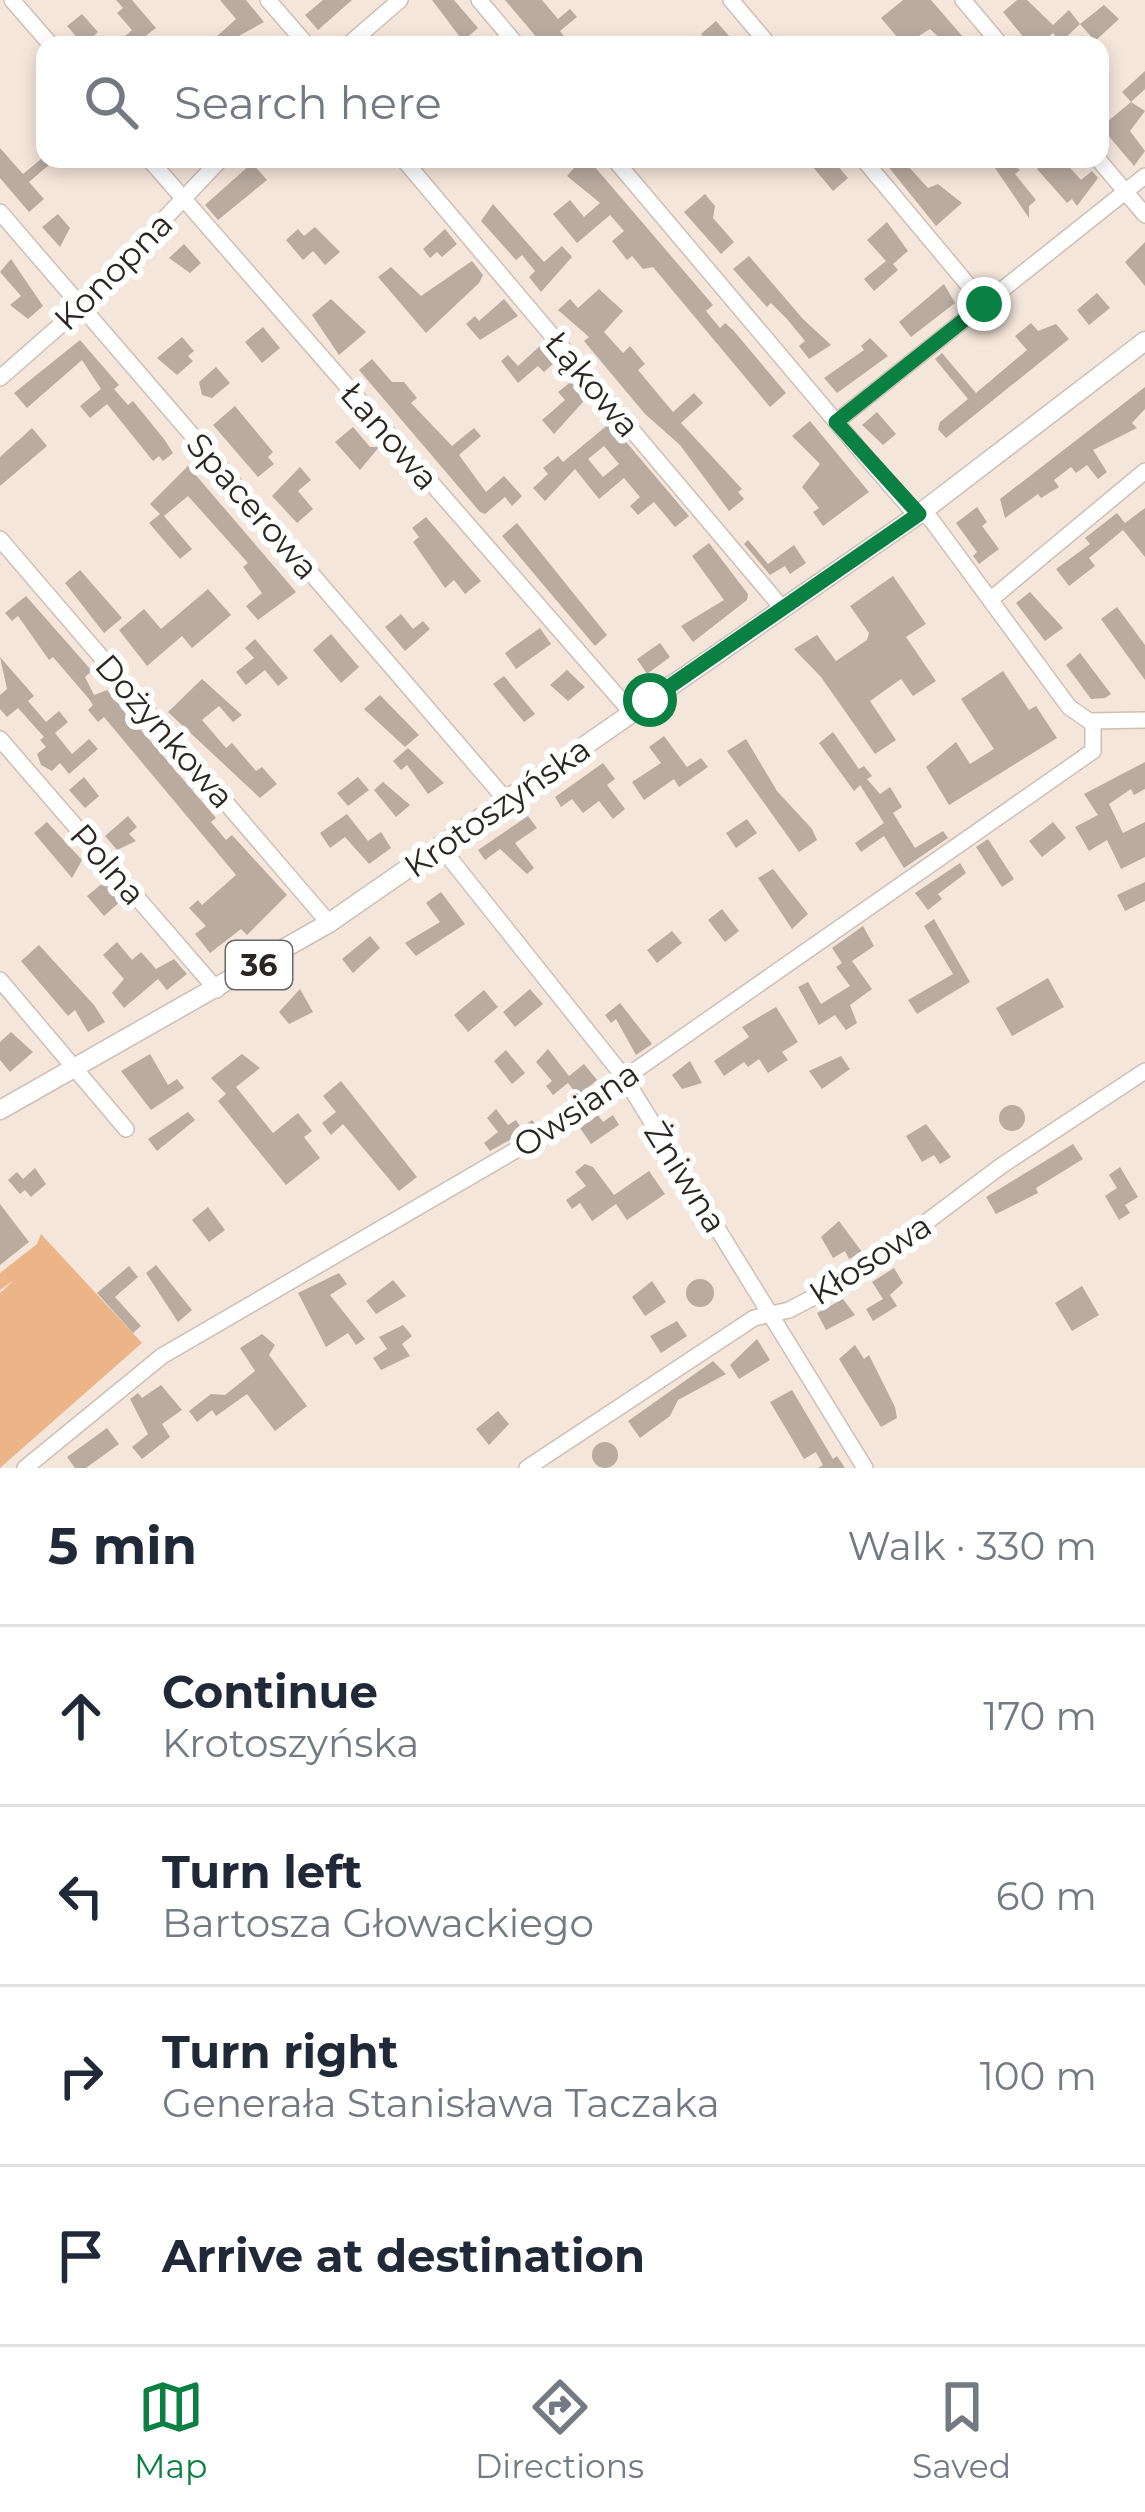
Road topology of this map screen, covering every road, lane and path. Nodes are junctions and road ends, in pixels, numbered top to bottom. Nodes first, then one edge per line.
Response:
1 (12, 0) edge
2 (268, 0) edge
3 (400, 0) edge
4 (479, 0) edge
5 (731, 0) edge
6 (963, 0) edge
7 (43, 36) edge
8 (299, 36) edge
9 (358, 36) edge
10 (509, 36) edge
11 (761, 36) edge
12 (993, 36) edge
13 (156, 168) edge
14 (212, 168) edge
15 (412, 168) edge
16 (622, 168) edge
17 (871, 168) edge
18 (1105, 168) edge
19 (1145, 176) edge
20 (1125, 192) junction
21 (183, 199) junction
22 (0, 212) edge
23 (1145, 215) edge
24 (984, 304) junction
25 (81, 307) junction
26 (1145, 341) edge
27 (0, 378) edge
28 (836, 422) junction
29 (1145, 472) edge
30 (919, 514) junction
31 (0, 539) edge
32 (990, 600) junction
33 (782, 609) junction
34 (632, 713) junction
35 (1145, 721) edge
36 (1093, 722) junction
37 (0, 739) edge
38 (507, 801) junction
39 (440, 846) junction
40 (329, 923) junction
41 (0, 980) edge
42 (217, 990) junction
43 (76, 1069) junction
44 (1145, 1071) edge
45 (624, 1077) junction
46 (0, 1110) edge
47 (126, 1129) dead end
48 (770, 1313) junction
49 (25, 1468) edge
50 (527, 1468) edge
51 (866, 1468) edge

1 - 7 street
2 - 8 street
3 - 9 street
4 - 10 street
5 - 11 street
6 - 12 street
13 - 21 street, Łanowa
14 - 21 street, Konopna
15 - 33 street, Łąkowa
16 - 28 street
17 - 24 street
18 - 20 street
19 - 20 street
20 - 23 street
20 - 24 street
21 - 25 street, Konopna
21 - 34 street, Łanowa
22 - 25 street, Spacerowa
24 - 28 street
25 - 27 street, Konopna
25 - 38 street, Spacerowa
26 - 30 main road, Krotoszyńska / 36
28 - 30 street
29 - 32 street
30 - 32 street
30 - 33 main road, Krotoszyńska / 36
31 - 40 street, Dożynkowa
32 - 36 street
33 - 34 main road, Krotoszyńska / 36
34 - 38 main road, Krotoszyńska / 36
35 - 36 street
36 - 45 street, Owsiana
37 - 42 street, Polna
38 - 39 main road, Krotoszyńska / 36
39 - 40 main road, Krotoszyńska / 36
39 - 45 street, Żniwna
40 - 42 main road, Krotoszyńska / 36
41 - 43 street
42 - 43 main road, Krotoszyńska / 36
43 - 46 main road, Krotoszyńska / 36
43 - 47 street
44 - 48 street, Kłosowa
45 - 48 street, Żniwna
45 - 49 street, Owsiana
48 - 50 street, Kłosowa
48 - 51 street, Żniwna

